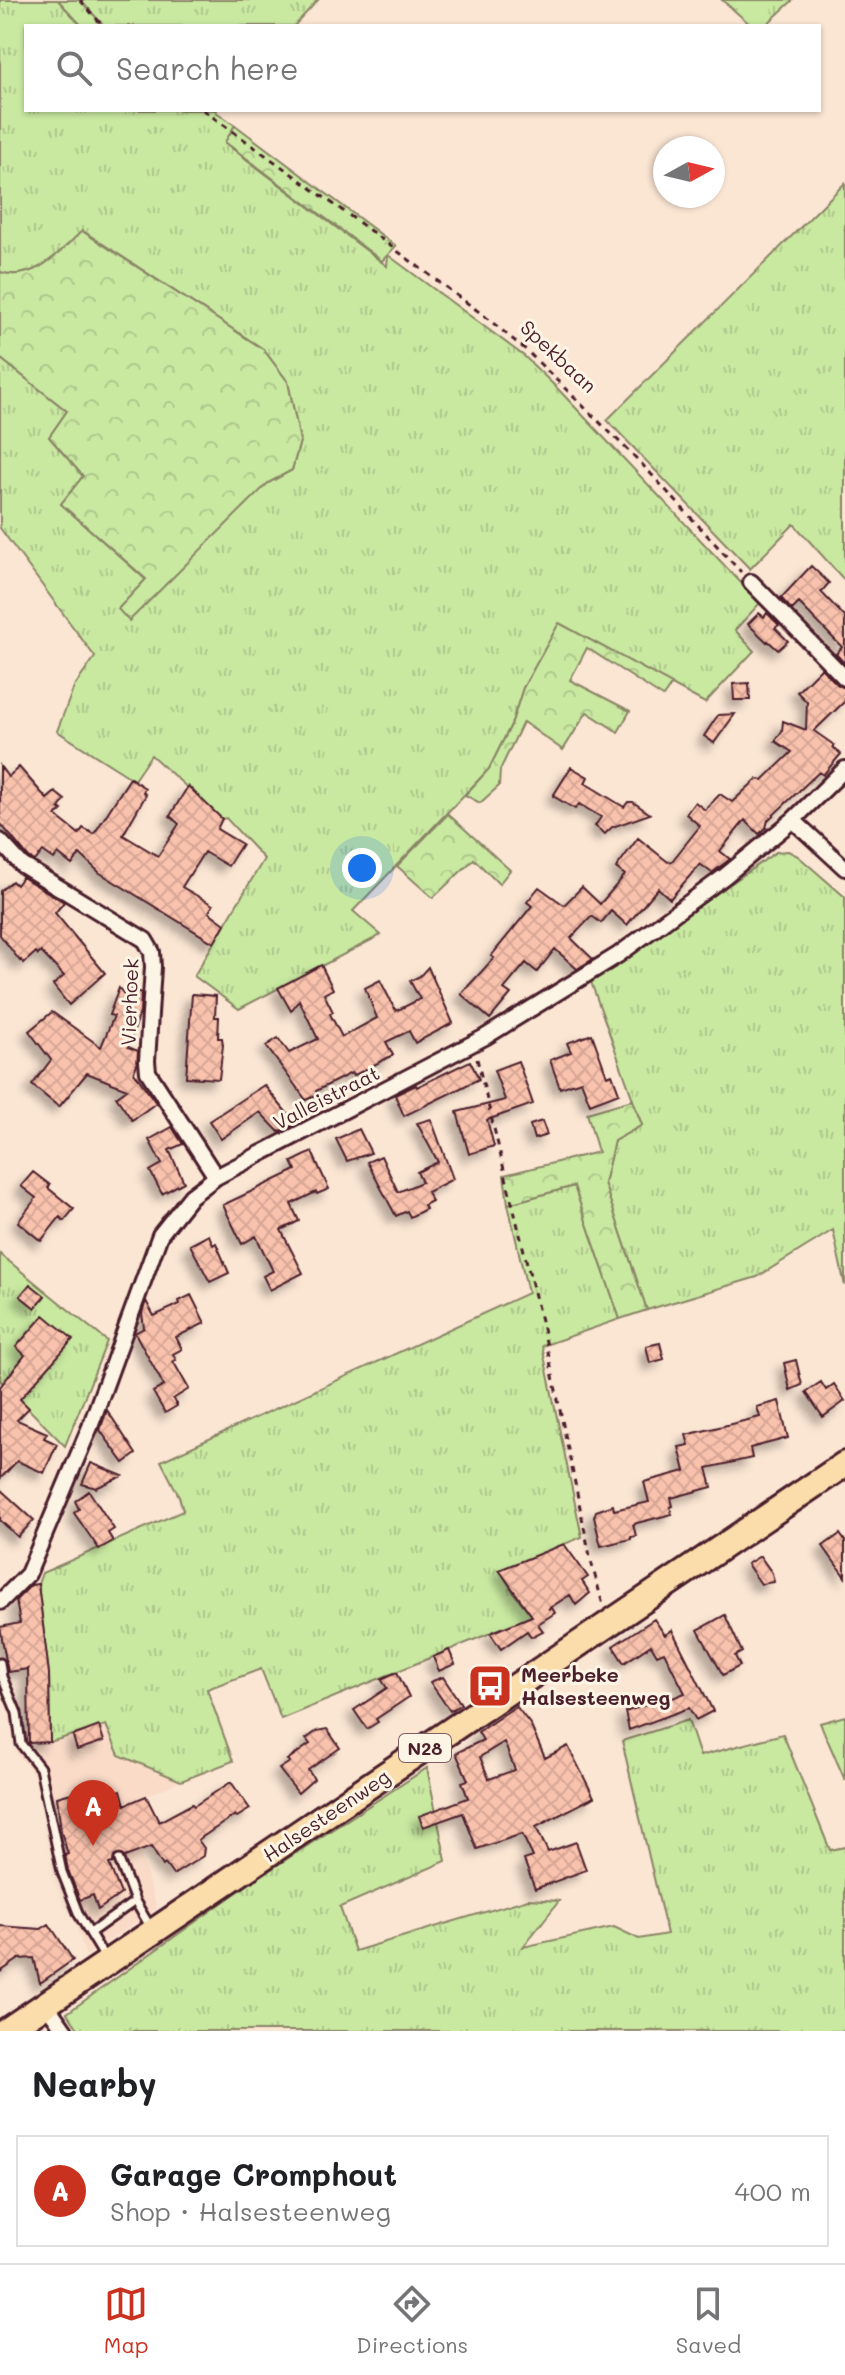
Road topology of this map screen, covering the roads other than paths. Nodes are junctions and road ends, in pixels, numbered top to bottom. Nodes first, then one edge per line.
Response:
1 (751, 582) road end
2 (845, 678) edge
3 (845, 769) edge
4 (793, 820) junction
5 (0, 841) edge
6 (845, 868) edge
7 (216, 1177) junction
8 (845, 1464) edge
9 (0, 1602) edge
10 (0, 1663) edge
11 (119, 1860) dead end
12 (135, 1901) junction
13 (153, 1932) junction
14 (90, 1933) junction
15 (108, 1962) junction
16 (46, 2004) junction
17 (6, 2031) edge
18 (65, 2031) edge

1 - 2 street
3 - 4 street, Valleistraat
4 - 6 street
4 - 7 street, Valleistraat
5 - 7 street, Vierhoek
7 - 9 street, Valleistraat
8 - 13 main road, Halsesteenweg / N28
10 - 14 lane
11 - 12 lane
12 - 13 lane
12 - 14 lane
13 - 15 main road, Halsesteenweg / N28
14 - 15 lane
15 - 16 main road, Halsesteenweg / N28
16 - 17 main road, Halsesteenweg / N28
16 - 18 street

